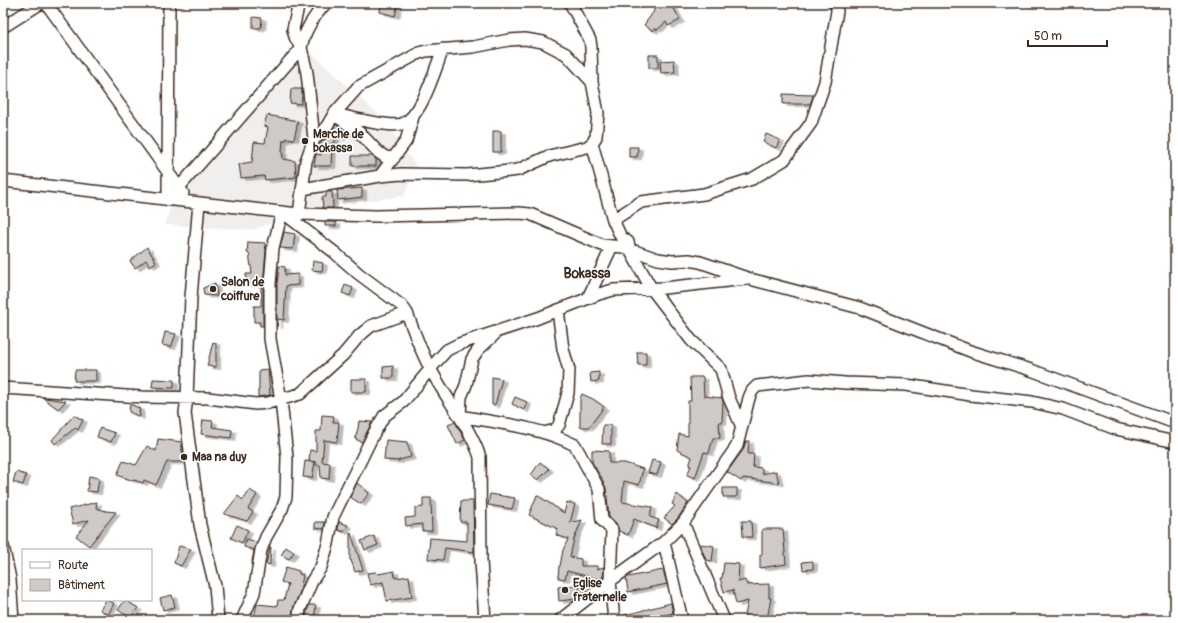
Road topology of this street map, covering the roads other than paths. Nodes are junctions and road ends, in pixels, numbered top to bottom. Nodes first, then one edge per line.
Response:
1 (41, 3) edge
2 (46, 3) edge
3 (169, 3) edge
4 (299, 3) edge
5 (326, 3) edge
6 (570, 3) edge
7 (836, 3) edge
8 (3, 27) edge
9 (301, 48) junction
10 (442, 49) junction
11 (592, 82) junction
12 (334, 114) junction
13 (413, 117) junction
14 (314, 139) junction
15 (592, 143) junction
16 (394, 158) junction
17 (169, 173) junction
18 (380, 176) junction
19 (3, 181) edge
20 (179, 187) junction
21 (302, 189) junction
22 (168, 200) junction
23 (194, 202) junction
24 (282, 212) junction
25 (299, 214) junction
26 (613, 220) junction
27 (612, 246) junction
28 (630, 250) junction
29 (750, 279) junction
30 (651, 288) junction
31 (588, 298) junction
32 (558, 310) junction
33 (407, 313) junction
34 (495, 333) junction
35 (430, 370) junction
36 (3, 388) edge
37 (187, 398) junction
38 (281, 400) junction
39 (460, 416) junction
40 (562, 419) junction
41 (1175, 423) edge
42 (742, 427) junction
43 (544, 433) junction
44 (569, 442) junction
45 (1175, 442) edge
46 (683, 523) junction
47 (664, 542) junction
48 (3, 546) edge
49 (610, 581) junction
50 (13, 620) edge
51 (218, 620) edge
52 (242, 620) edge
53 (298, 620) edge
54 (485, 620) edge
55 (560, 620) edge
56 (614, 620) edge
57 (682, 620) edge
58 (724, 620) edge

1 - 8 street
2 - 17 street
3 - 17 street
4 - 9 street
5 - 9 street
6 - 11 street
7 - 26 street
9 - 14 street
9 - 20 street
10 - 11 street
10 - 12 street
10 - 13 street
11 - 15 street
12 - 13 street
12 - 14 street
12 - 16 street
13 - 16 street
14 - 21 street
15 - 18 street
15 - 26 street
16 - 18 street
17 - 20 street
17 - 22 street
18 - 21 street
19 - 22 street
20 - 22 street
20 - 23 street
21 - 25 street
22 - 23 street
23 - 24 street
23 - 37 street
24 - 25 street
24 - 33 street
24 - 38 street
25 - 27 street
26 - 28 street
27 - 28 street
27 - 31 street
28 - 29 street
28 - 30 street
29 - 30 street
29 - 41 street
30 - 31 street
30 - 42 street
31 - 32 street
32 - 34 street
32 - 40 street
33 - 35 street
33 - 38 street
34 - 35 street
34 - 39 street
35 - 39 street
35 - 53 street
36 - 37 street
37 - 38 street
37 - 51 street
38 - 52 street
39 - 43 street
39 - 54 street
40 - 43 street
40 - 44 street
42 - 45 street
42 - 46 street
43 - 44 street
44 - 49 street
46 - 47 street
46 - 58 street
47 - 49 street
47 - 57 street
48 - 50 street
49 - 55 street
49 - 56 street

